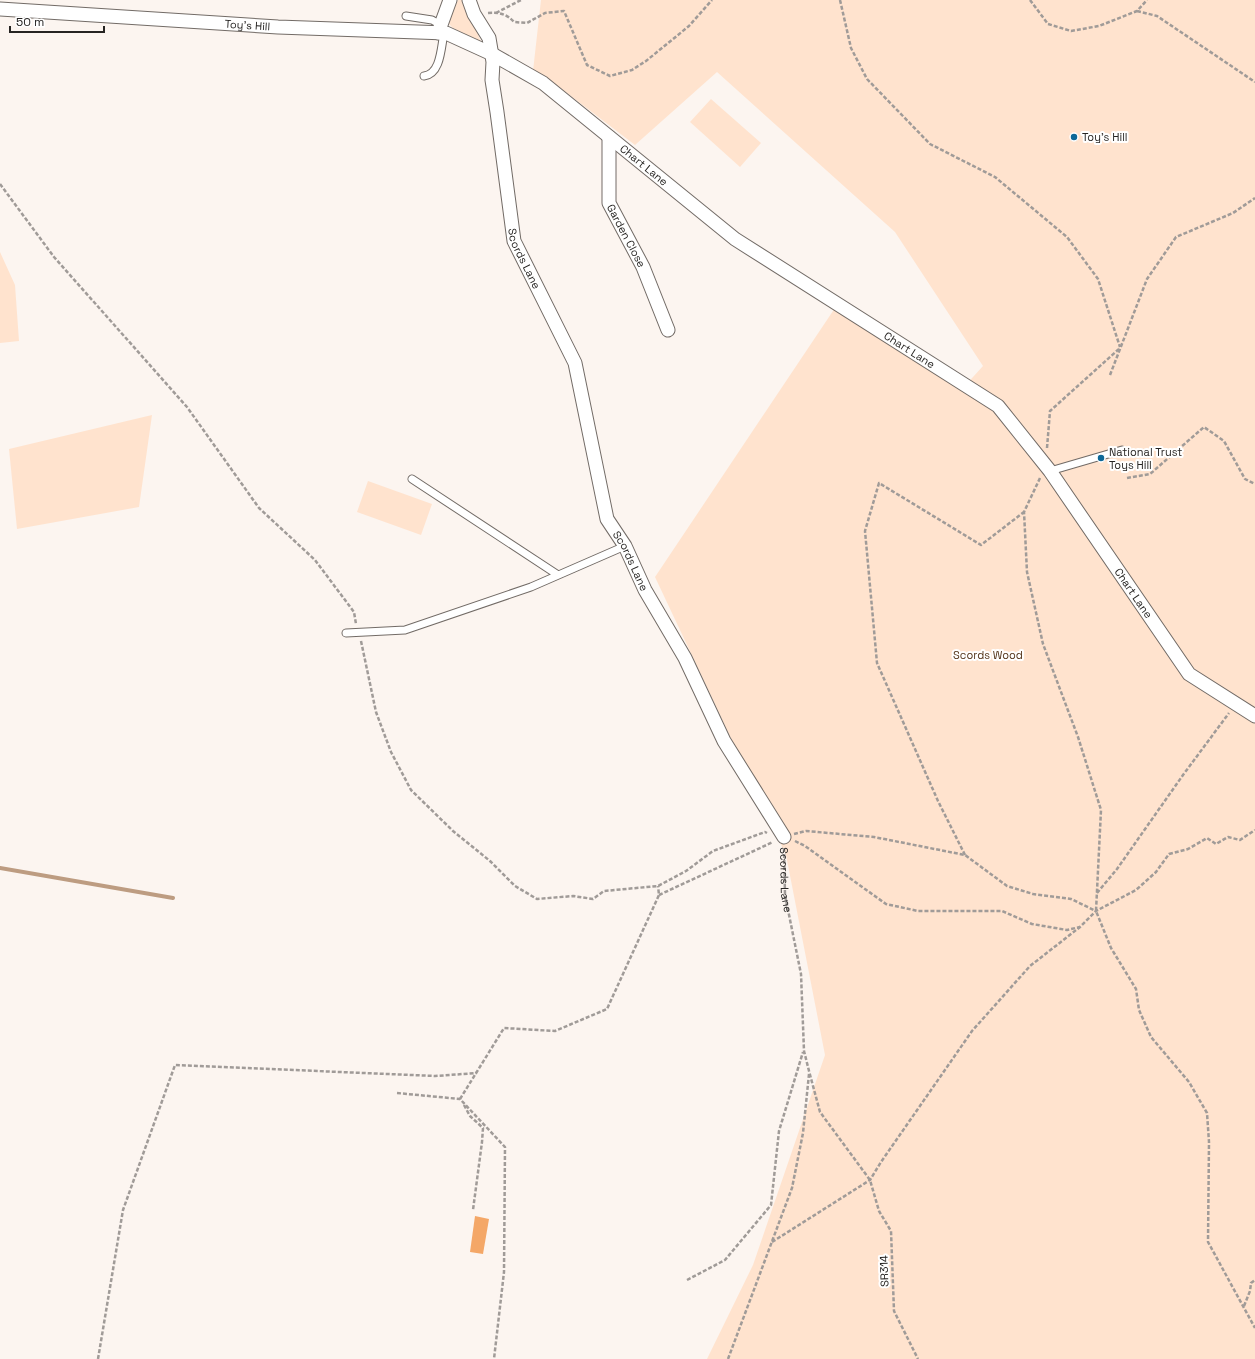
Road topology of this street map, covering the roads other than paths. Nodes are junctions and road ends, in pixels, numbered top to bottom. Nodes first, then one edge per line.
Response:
1 (450, 0) edge
2 (469, 0) edge
3 (0, 9) edge
4 (406, 16) dead end
5 (441, 30) junction
6 (492, 54) junction
7 (424, 76) dead end
8 (609, 137) junction
9 (668, 330) dead end
10 (1122, 450) dead end
11 (1048, 468) junction
12 (412, 479) dead end
13 (625, 546) junction
14 (558, 575) junction
15 (346, 633) dead end
16 (1255, 716) edge
17 (784, 836) road end

1 - 5 street
2 - 6 street, Scords Lane
3 - 5 street, Toy's Hill
4 - 5 lane
5 - 6 street, Toy's Hill
5 - 7 lane
6 - 8 street, Chart Lane
6 - 13 street, Scords Lane
8 - 9 street, Garden Close
8 - 11 street, Chart Lane
10 - 11 lane
11 - 16 street, Chart Lane
12 - 14 lane
13 - 14 lane
13 - 17 street, Scords Lane
14 - 15 lane

